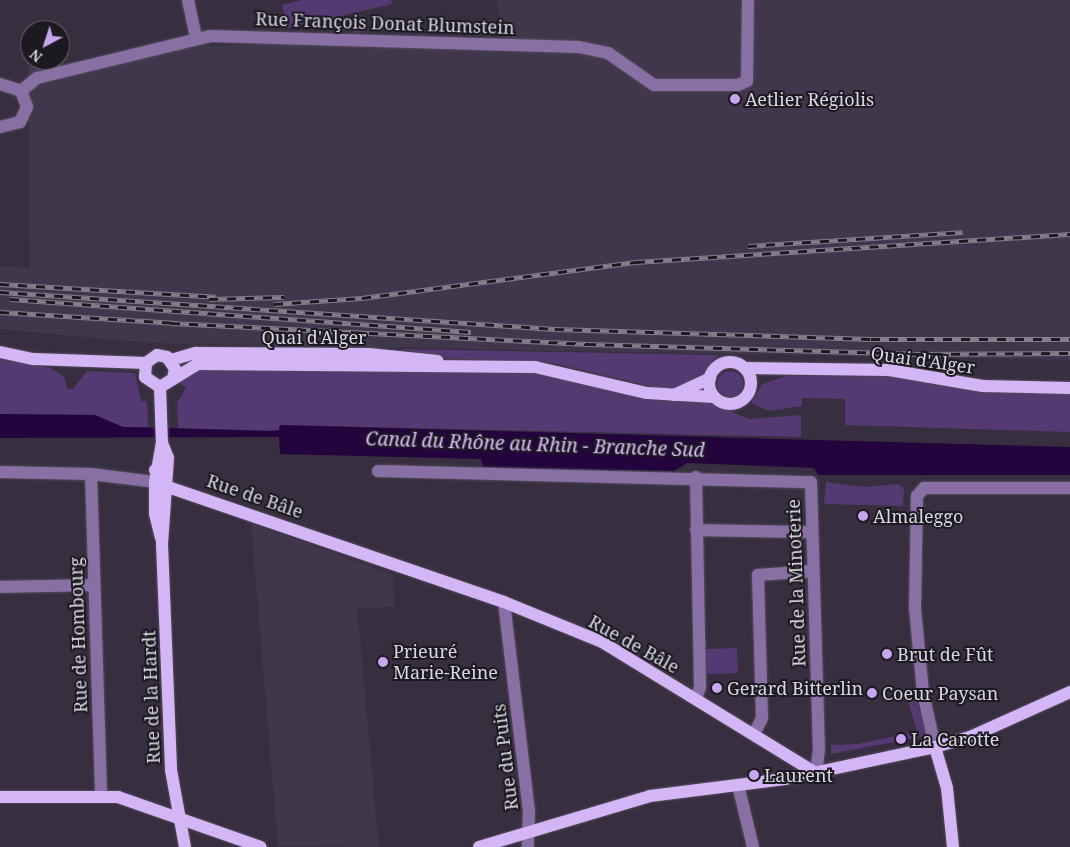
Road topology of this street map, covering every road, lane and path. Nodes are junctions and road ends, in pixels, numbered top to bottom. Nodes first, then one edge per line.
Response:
1 (188, 0) edge
2 (748, 0) edge
3 (196, 37) junction
4 (0, 84) edge
5 (21, 91) junction
6 (0, 127) edge
7 (0, 352) edge
8 (171, 360) junction
9 (146, 363) junction
10 (458, 366) junction
11 (745, 368) junction
12 (772, 370) junction
13 (173, 378) junction
14 (710, 378) junction
15 (160, 386) junction
16 (752, 387) junction
17 (1070, 388) edge
18 (673, 395) junction
19 (714, 397) junction
20 (162, 443) junction
21 (378, 471) dead end
22 (0, 472) edge
23 (91, 474) junction
24 (155, 476) junction
25 (696, 477) junction
26 (168, 487) junction
27 (1070, 488) edge
28 (696, 530) junction
29 (812, 532) junction
30 (162, 544) junction
31 (813, 571) junction
32 (93, 584) junction
33 (0, 587) edge
34 (504, 602) junction
35 (1070, 692) edge
36 (696, 699) junction
37 (754, 734) junction
38 (935, 747) junction
39 (816, 773) junction
40 (738, 785) junction
41 (101, 795) junction
42 (0, 798) edge
43 (178, 817) junction
44 (529, 833) junction
45 (185, 847) edge
46 (261, 847) edge
47 (479, 847) edge
48 (528, 847) edge
49 (752, 847) edge
50 (953, 847) edge

1 - 3 street
2 - 3 street, Rue François Donat Blumstein
3 - 5 street, Rue François Donat Blumstein
4 - 5 street
5 - 6 street
7 - 9 main road
8 - 9 main road
8 - 10 main road, Quai d'Alger
8 - 13 main road
9 - 15 main road
10 - 13 main road, Quai d'Alger
10 - 18 main road, Quai d'Alger
11 - 12 main road, Quai d'Alger
11 - 14 main road, Quai d'Alger
11 - 16 main road
12 - 16 main road, Quai d'Alger
12 - 17 main road, Quai d'Alger
13 - 15 main road
14 - 18 main road, Quai d'Alger
14 - 19 main road
15 - 20 main road
16 - 19 main road, Quai d'Alger
18 - 19 main road, Quai d'Alger
20 - 24 main road, Rue de la Hardt
20 - 26 main road, Rue de la Hardt
21 - 25 street
22 - 23 street
23 - 24 street
23 - 32 street, Rue de Hombourg
24 - 26 main road
24 - 30 main road, Rue de la Hardt
25 - 28 street
25 - 29 street, Rue de la Minoterie
26 - 30 main road, Rue de la Hardt
26 - 34 main road, Rue de Bâle
27 - 38 street
28 - 29 street
28 - 36 street
29 - 31 street, Rue de la Minoterie
30 - 43 main road, Rue de la Hardt
31 - 37 street
31 - 39 street, Rue de la Minoterie
32 - 33 street
32 - 41 street, Rue de Hombourg
34 - 36 main road, Rue de Bâle
34 - 44 street, Rue du Puits
35 - 38 main road
36 - 37 main road, Rue de Bâle
37 - 39 main road, Rue de Bâle
38 - 39 main road
38 - 50 main road
39 - 40 main road
40 - 44 main road
40 - 49 street
41 - 42 main road
41 - 43 main road
43 - 45 main road, Rue de la Hardt
43 - 46 main road
44 - 47 main road
44 - 48 street, Rue du Puits

